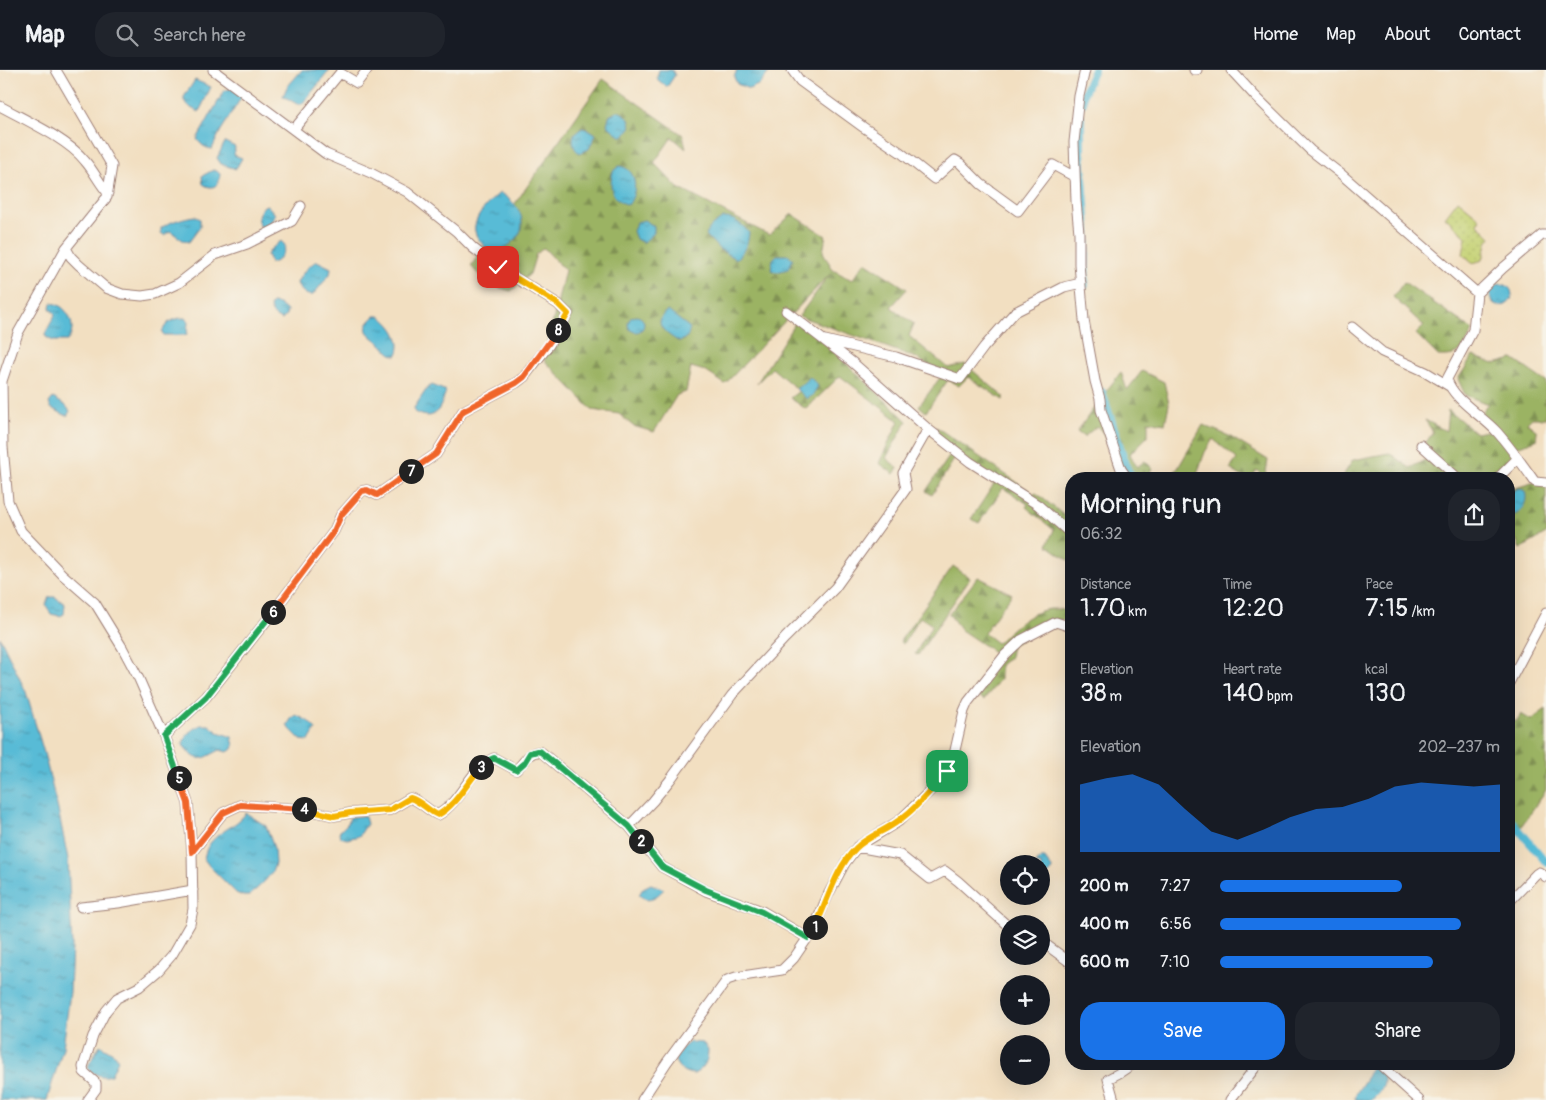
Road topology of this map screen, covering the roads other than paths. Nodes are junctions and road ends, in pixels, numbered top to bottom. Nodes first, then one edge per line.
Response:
1 (56, 70) edge
2 (213, 70) edge
3 (367, 70) edge
4 (792, 70) edge
5 (1086, 70) edge
6 (1231, 70) edge
7 (0, 106) edge
8 (294, 129) junction
9 (1075, 177) junction
10 (108, 193) junction
11 (301, 206) dead end
12 (1546, 235) edge
13 (66, 248) junction
14 (1080, 283) junction
15 (1477, 293) junction
16 (786, 311) dead end
17 (1352, 327) dead end
18 (823, 339) junction
19 (1449, 386) junction
20 (928, 429) junction
21 (1421, 445) dead end
22 (1518, 458) junction
23 (1124, 472) edge
24 (1451, 472) edge
25 (1504, 472) edge
26 (1546, 483) edge
27 (1065, 529) edge
28 (1546, 613) edge
29 (1065, 625) edge
30 (1515, 670) edge
31 (164, 736) junction
32 (629, 826) junction
33 (856, 847) junction
34 (192, 852) junction
35 (1546, 877) edge
36 (193, 890) junction
37 (1515, 896) edge
38 (81, 907) dead end
39 (1000, 919) edge
40 (808, 938) junction
41 (1050, 948) edge
42 (1065, 959) edge
43 (1124, 1070) edge
44 (1253, 1070) edge
45 (1386, 1070) edge
46 (88, 1100) edge
47 (642, 1100) edge
48 (1114, 1100) edge
49 (1230, 1100) edge
50 (1418, 1100) edge

1 - 10 street
2 - 8 street
3 - 8 street
4 - 9 street
5 - 9 street
6 - 15 street
7 - 10 street
8 - 31 street
9 - 14 street
10 - 13 street
11 - 13 street
12 - 15 street
13 - 31 street
14 - 18 street
14 - 23 street
15 - 19 street
16 - 18 street
17 - 19 street
18 - 20 street
19 - 22 street
20 - 27 street
20 - 32 street
21 - 24 street
22 - 25 street
22 - 26 street
28 - 30 street
29 - 33 street
31 - 34 street
32 - 34 street
32 - 40 street
33 - 39 street
33 - 40 street
34 - 36 street
35 - 37 street
36 - 38 street
36 - 46 street
40 - 47 street
41 - 42 street
43 - 48 street
44 - 49 street
45 - 50 street

